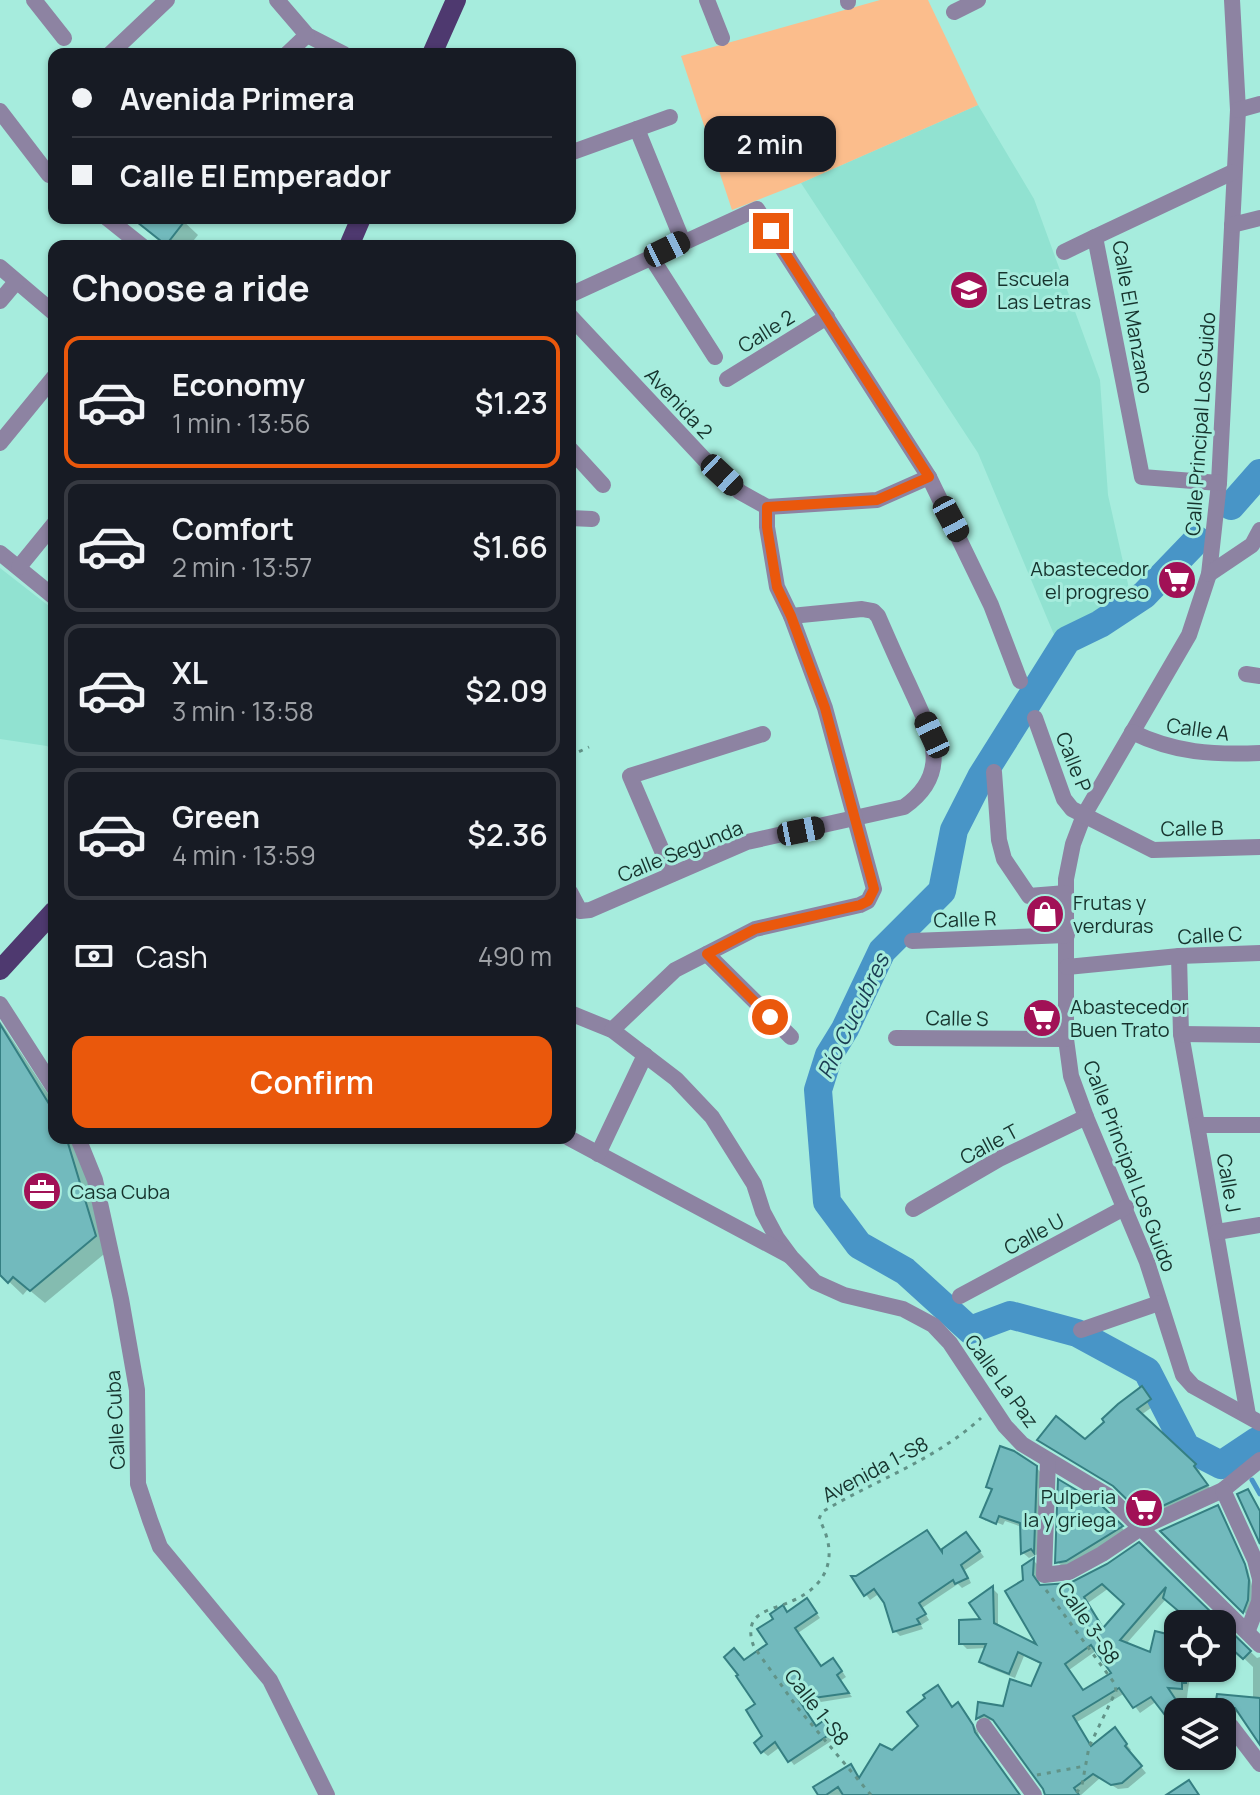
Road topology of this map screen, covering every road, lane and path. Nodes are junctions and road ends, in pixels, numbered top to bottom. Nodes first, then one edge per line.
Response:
1 (34, 0) edge
2 (167, 0) edge
3 (277, 0) edge
4 (456, 0) edge
5 (707, 0) edge
6 (978, 0) edge
7 (1232, 0) edge
8 (954, 12) dead end
9 (307, 35) junction
10 (64, 38) dead end
11 (722, 38) dead end
12 (116, 48) edge
13 (293, 48) edge
14 (332, 48) edge
15 (435, 48) edge
16 (1260, 104) edge
17 (1238, 110) junction
18 (0, 111) edge
19 (670, 117) dead end
20 (637, 129) junction
21 (576, 151) edge
22 (1233, 172) junction
23 (48, 174) edge
24 (1260, 218) edge
25 (114, 224) edge
26 (1232, 225) junction
27 (1095, 237) junction
28 (134, 240) edge
29 (683, 242) junction
30 (1064, 252) dead end
31 (651, 257) junction
32 (0, 267) edge
33 (16, 282) junction
34 (576, 292) edge
35 (0, 301) edge
36 (48, 308) edge
37 (827, 317) junction
38 (576, 322) edge
39 (715, 357) dead end
40 (727, 379) dead end
41 (48, 384) edge
42 (0, 443) edge
43 (576, 456) edge
44 (929, 477) junction
45 (1219, 483) junction
46 (603, 485) dead end
47 (767, 507) junction
48 (576, 518) edge
49 (592, 519) dead end
50 (1260, 530) edge
51 (48, 531) edge
52 (0, 553) edge
53 (19, 567) junction
54 (1209, 574) junction
55 (48, 592) edge
56 (791, 616) junction
57 (1020, 681) dead end
58 (1035, 718) dead end
59 (1132, 732) junction
60 (763, 734) dead end
61 (589, 747) dead end
62 (576, 753) edge
63 (1260, 753) edge
64 (994, 772) dead end
65 (1084, 815) junction
66 (854, 820) junction
67 (1260, 847) edge
68 (672, 874) junction
69 (1066, 893) junction
70 (576, 904) edge
71 (48, 918) edge
72 (1067, 935) junction
73 (912, 941) dead end
74 (1260, 953) edge
75 (707, 954) junction
76 (1179, 956) junction
77 (1067, 967) junction
78 (0, 970) edge
79 (0, 1004) edge
80 (576, 1015) edge
81 (612, 1030) junction
82 (1181, 1034) junction
83 (1260, 1035) edge
84 (791, 1037) dead end
85 (896, 1038) dead end
86 (1066, 1039) junction
87 (645, 1055) junction
88 (48, 1079) edge
89 (1086, 1117) junction
90 (1198, 1125) junction
91 (1260, 1125) edge
92 (576, 1142) edge
93 (80, 1144) edge
94 (598, 1154) junction
95 (1126, 1207) junction
96 (913, 1209) dead end
97 (1260, 1225) edge
98 (1217, 1232) junction
99 (791, 1257) junction
100 (960, 1296) dead end
101 (1159, 1303) junction
102 (1081, 1330) dead end
103 (993, 1408) junction
104 (1256, 1415) edge
105 (1048, 1460) junction
106 (1260, 1460) edge
107 (1223, 1490) junction
108 (1142, 1527) junction
109 (1044, 1575) junction
110 (1260, 1580) edge
111 (1248, 1630) junction
112 (751, 1631) joint
113 (1260, 1645) edge
114 (984, 1726) dead end
115 (1236, 1733) edge
116 (1260, 1764) edge
117 (1085, 1766) junction
118 (1023, 1778) junction
119 (327, 1795) edge
120 (871, 1795) edge
121 (1034, 1795) edge
122 (1075, 1795) edge

1 - 10 street
2 - 12 street
3 - 9 street
4 - 15 main road
5 - 11 street
6 - 8 street
7 - 17 street, Calle Principal Los Guido
9 - 13 street
9 - 14 street
16 - 17 street
17 - 22 street, Calle Principal Los Guido
18 - 23 street
19 - 20 street
20 - 21 street
20 - 29 street
22 - 26 street, Calle Principal Los Guido
22 - 27 street, Calle El Manzano
24 - 26 street
25 - 28 street
26 - 45 street, Calle Principal Los Guido
27 - 30 street
27 - 45 street, Calle El Manzano
29 - 31 street
29 - 37 street
31 - 34 street
31 - 39 street
32 - 33 street
33 - 35 street
33 - 36 street
37 - 40 street, Calle 2
37 - 44 street
38 - 47 street, Avenida 2
41 - 42 street
43 - 46 street
44 - 47 street
44 - 57 street
45 - 54 street, Calle Principal Los Guido
47 - 56 street
48 - 49 street
50 - 54 street
51 - 53 street
52 - 53 street
53 - 55 street
54 - 59 street, Calle Principal Los Guido
56 - 66 street
56 - 66 street, Calle Segunda
58 - 65 street, Calle P
59 - 63 street, Calle A
59 - 65 street, Calle Principal Los Guido
60 - 68 street
61 - 62 path
64 - 69 street
65 - 67 street, Calle B
65 - 69 street, Calle Principal Los Guido
66 - 68 street, Calle Segunda
66 - 75 street
68 - 70 street, Calle Segunda
69 - 72 street, Calle Principal Los Guido
71 - 78 main road
72 - 73 street, Calle R
72 - 77 street, Calle Principal Los Guido
74 - 76 street, Calle C
75 - 81 street
75 - 84 street
76 - 77 street, Calle C
76 - 82 street, Calle J
77 - 86 street, Calle Principal Los Guido
79 - 88 street
80 - 81 street, Calle La Paz
81 - 87 street, Calle La Paz
82 - 83 street
82 - 90 street, Calle J
85 - 86 street, Calle S
86 - 89 street, Calle Principal Los Guido
87 - 94 street
87 - 99 street, Calle La Paz
89 - 95 street, Calle Principal Los Guido
89 - 96 street, Calle T
90 - 91 street
90 - 98 street, Calle J
92 - 94 street
93 - 119 street, Calle Cuba
94 - 99 street
95 - 100 street, Calle U
95 - 101 street, Calle Principal Los Guido
97 - 98 street
98 - 104 street, Calle J
99 - 103 street, Calle La Paz
101 - 102 street
101 - 104 street, Calle Principal Los Guido
103 - 105 street, Calle La Paz
103 - 112 path, Avenida 1-S8
105 - 108 street, Calle La Paz
105 - 109 street
106 - 107 street
107 - 108 street
107 - 110 street
108 - 109 street
108 - 111 street, Calle La Paz
109 - 117 path, Calle 3-S8
110 - 111 street
111 - 113 street, Calle La Paz
112 - 120 path, Calle 1-S8
114 - 118 street
115 - 116 street
117 - 118 path
117 - 122 path
118 - 121 street

